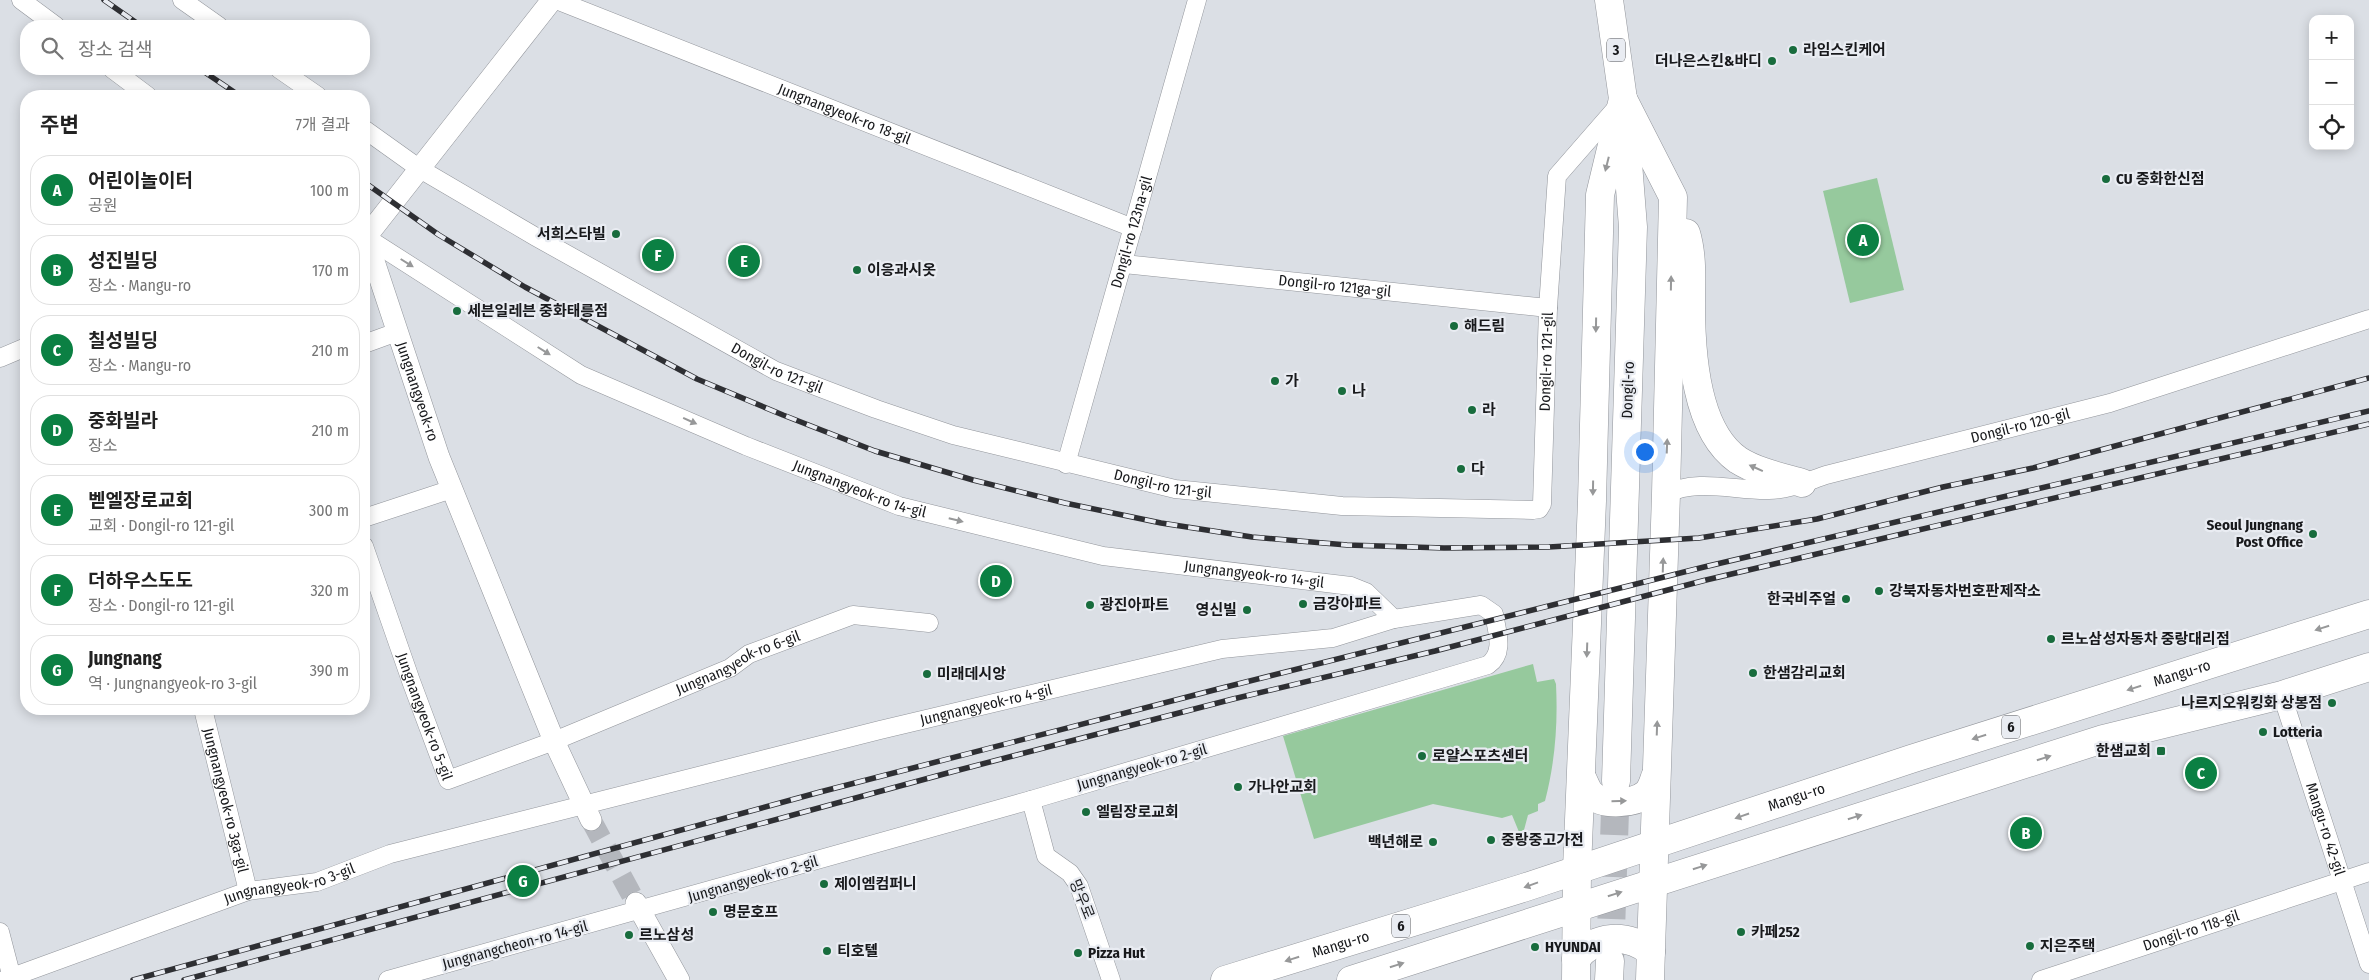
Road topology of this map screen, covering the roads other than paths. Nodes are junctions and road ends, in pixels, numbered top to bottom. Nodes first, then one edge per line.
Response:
1 (21, 0) edge
2 (182, 0) edge
3 (552, 0) edge
4 (556, 0) edge
5 (1197, 0) edge
6 (1609, 0) edge
7 (48, 20) edge
8 (210, 20) edge
9 (120, 75) edge
10 (288, 75) edge
11 (140, 90) edge
12 (309, 90) edge
13 (1623, 99) junction
14 (370, 133) edge
15 (420, 169) junction
16 (1673, 197) junction
17 (1133, 228) junction
18 (370, 230) edge
19 (370, 239) edge
20 (370, 251) edge
21 (1124, 264) junction
22 (1548, 308) junction
23 (2369, 320) edge
24 (396, 332) junction
25 (370, 342) edge
26 (20, 350) edge
27 (0, 358) edge
28 (1066, 464) junction
29 (1802, 483) junction
30 (452, 489) junction
31 (1666, 494) junction
32 (370, 516) edge
33 (370, 564) edge
34 (2369, 614) edge
35 (1394, 619) junction
36 (928, 623) dead end
37 (2369, 667) edge
38 (2282, 695) junction
39 (204, 715) edge
40 (554, 741) junction
41 (1655, 777) junction
42 (1582, 778) junction
43 (1616, 781) tunnel mouth
44 (1031, 800) junction
45 (587, 813) junction
46 (1655, 843) junction
47 (1577, 869) junction
48 (2369, 872) edge
49 (2341, 881) junction
50 (1654, 882) junction
51 (248, 891) junction
52 (1576, 906) junction
53 (639, 907) junction
54 (0, 932) edge
55 (1651, 952) junction
56 (2369, 964) edge
57 (1576, 969) edge
58 (1363, 978) edge
59 (8, 979) edge
60 (388, 980) edge
61 (679, 980) edge
62 (1111, 980) edge
63 (1225, 980) edge
64 (1650, 980) edge
65 (2041, 980) edge

1 - 7 street
2 - 8 street
3 - 15 street
4 - 17 street, Jungnangyeok-ro 18-gil
5 - 17 street, Dongil-ro 123na-gil
6 - 13 main road, Dongil-ro / 3
9 - 11 street
10 - 12 street
13 - 16 main road
13 - 22 street, Dongil-ro 121-gil
13 -> 42 main road
13 - 43 main road, Dongil-ro / 3
14 - 15 street, Dongil-ro 121-gil
15 - 18 street
15 - 28 street, Dongil-ro 121-gil
29 -> 16 main road
31 -> 16 main road
17 - 21 street, Dongil-ro 123na-gil
19 -> 35 street, Jungnangyeok-ro 14-gil
20 - 24 street, Jungnangyeok-ro
21 - 22 street, Dongil-ro 121ga-gil
21 - 28 street, Dongil-ro 123na-gil
22 - 28 street, Dongil-ro 121-gil
23 - 29 street, Dongil-ro 120-gil
24 - 25 street
24 - 30 street, Jungnangyeok-ro
26 - 27 street
29 - 31 street, Dongil-ro 120-gil
30 - 32 street
30 - 40 street, Jungnangyeok-ro
41 -> 31 main road
33 - 40 street, Jungnangyeok-ro 5-gil
34 -> 46 main road, Mangu-ro / 6
35 - 44 street, Jungnangyeok-ro 2-gil
35 - 45 street, Jungnangyeok-ro 4-gil
36 - 40 street, Jungnangyeok-ro 6-gil
37 - 38 main road
38 - 49 street, Mangu-ro 42-gil
50 -> 38 main road
39 - 51 street, Jungnangyeok-ro 3ga-gil
40 - 45 street, Jungnangyeok-ro
42 -> 41 main road
41 - 46 main road
42 - 47 main road
44 - 53 street, Jungnangyeok-ro 2-gil
44 - 62 street, 망우로
45 - 51 street, Jungnangyeok-ro 3-gil
46 - 47 main road, Mangu-ro / 6
46 - 50 main road
47 - 52 main road
47 -> 63 main road, Mangu-ro / 6
48 - 49 street, Dongil-ro 118-gil
49 - 56 street, Mangu-ro 42-gil
49 - 65 street, Dongil-ro 118-gil
52 -> 50 main road
50 - 55 main road
51 - 59 street, Jungnangyeok-ro 3-gil
52 - 57 main road
58 -> 52 main road, 6
53 - 60 street, Jungnangcheon-ro 14-gil
53 - 61 street
54 - 59 street
55 - 57 main road
55 - 64 main road

